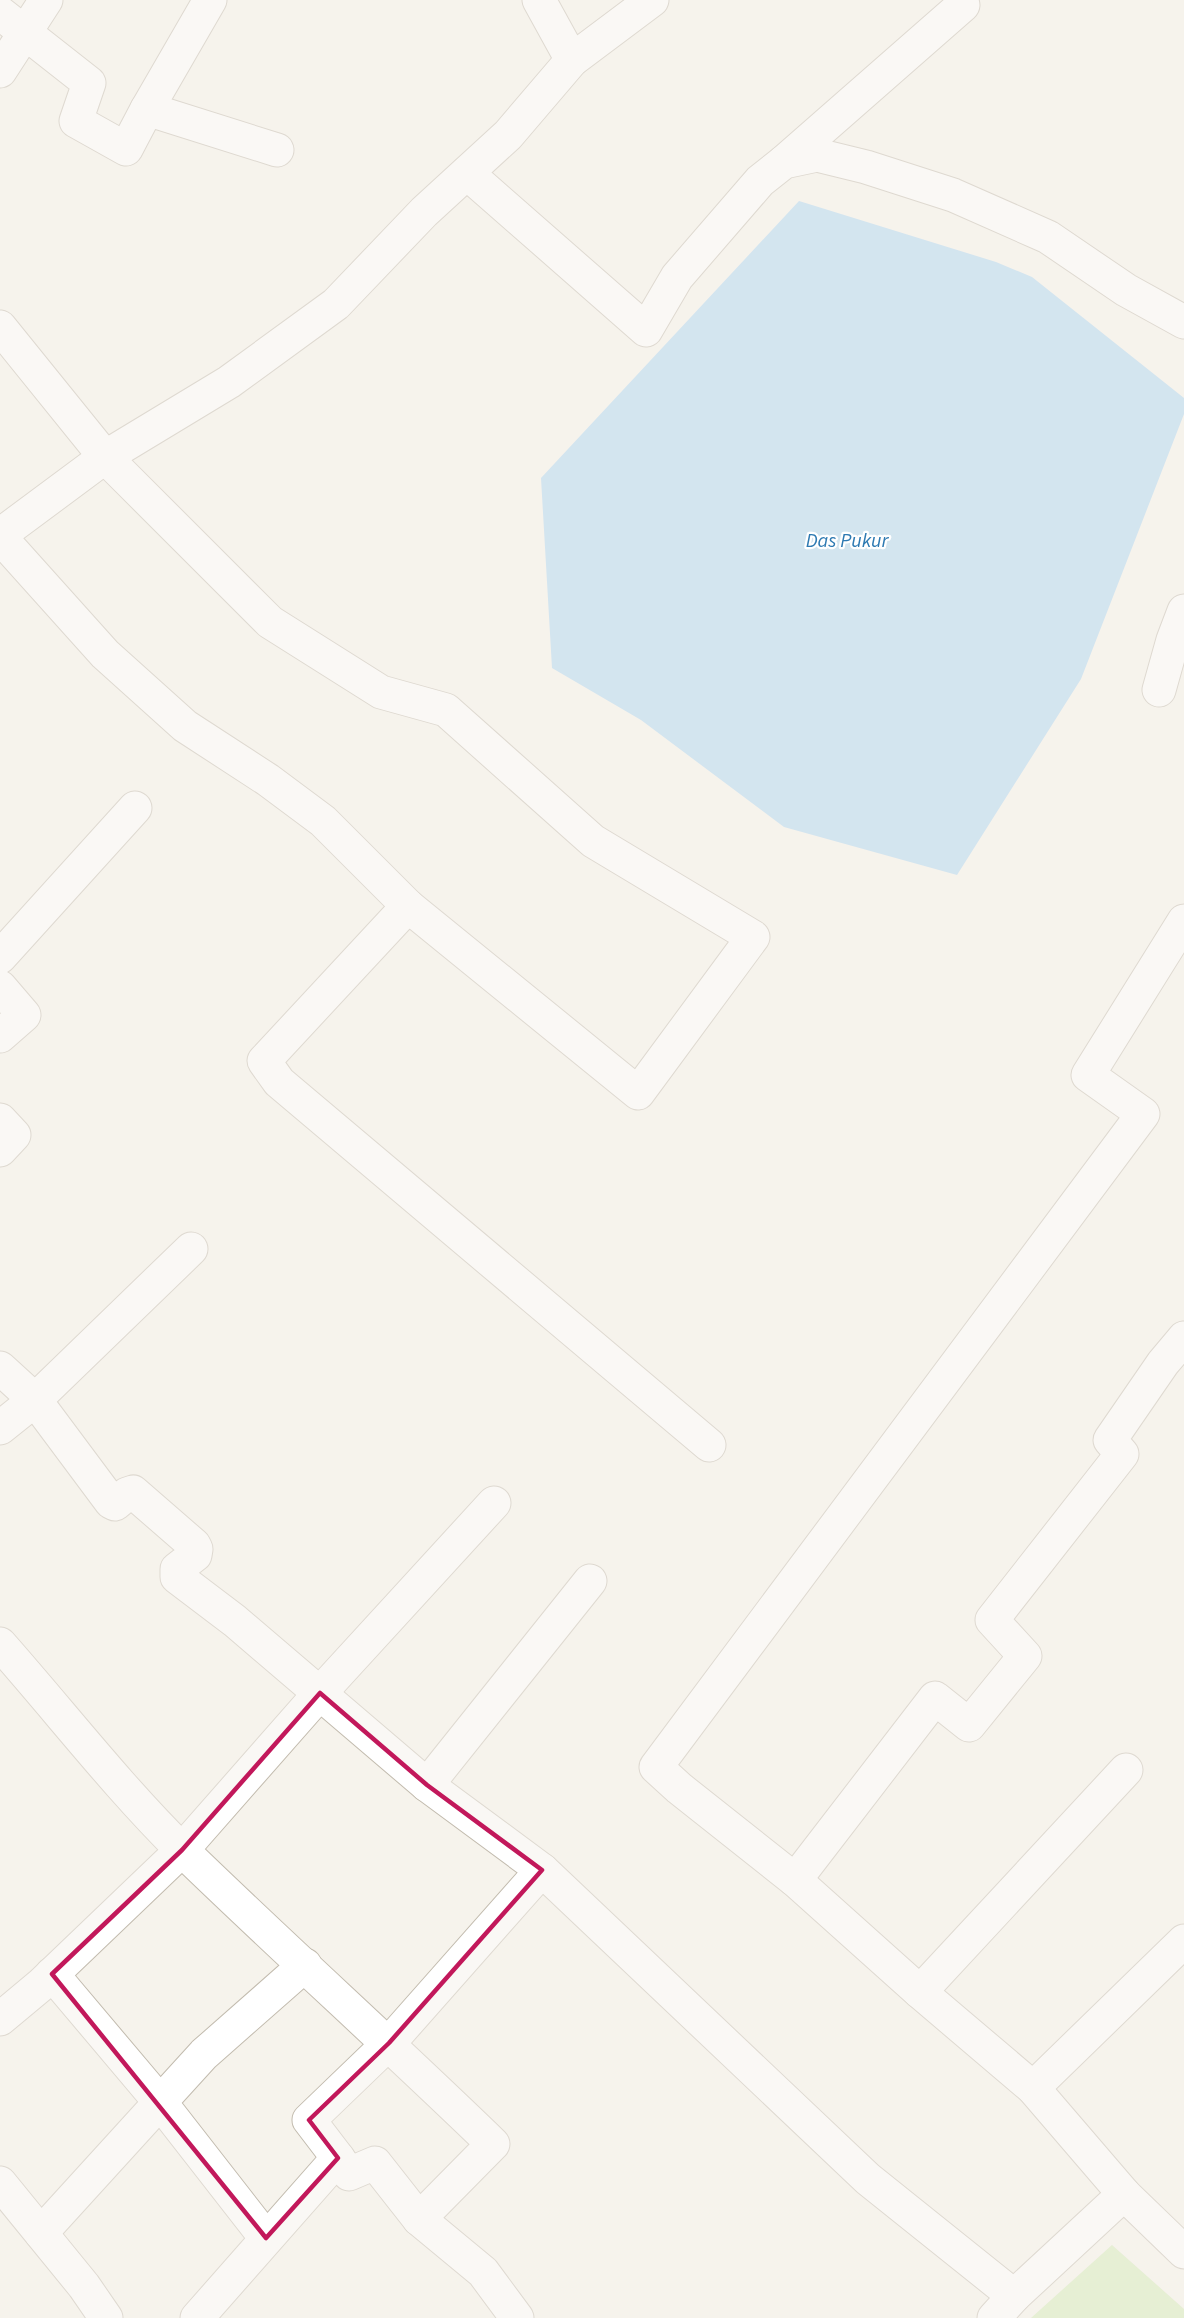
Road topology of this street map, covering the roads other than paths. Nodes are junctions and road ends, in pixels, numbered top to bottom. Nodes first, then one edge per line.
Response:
1 (46, 0) edge
2 (210, 0) edge
3 (539, 0) edge
4 (652, 0) edge
5 (963, 5) dead end
6 (12, 23) edge
7 (572, 60) junction
8 (0, 70) edge
9 (147, 109) junction
10 (277, 150) dead end
11 (783, 162) junction
12 (467, 173) junction
13 (1184, 322) edge
14 (0, 327) edge
15 (105, 457) junction
16 (0, 536) edge
17 (1180, 632) edge
18 (1158, 690) dead end
19 (135, 808) dead end
20 (408, 906) junction
21 (1184, 921) edge
22 (0, 957) edge
23 (0, 987) edge
24 (0, 1036) edge
25 (0, 1120) edge
26 (0, 1150) edge
27 (191, 1249) dead end
28 (1184, 1338) edge
29 (0, 1368) edge
30 (35, 1400) junction
31 (0, 1428) edge
32 (709, 1444) dead end
33 (494, 1503) dead end
34 (590, 1581) dead end
35 (0, 1644) edge
36 (320, 1693) junction
37 (1126, 1770) dead end
38 (427, 1785) junction
39 (182, 1850) junction
40 (542, 1870) junction
41 (795, 1880) junction
42 (1184, 1941) edge
43 (305, 1965) junction
44 (52, 1974) junction
45 (920, 1992) junction
46 (3, 2011) edge
47 (389, 2043) junction
48 (1033, 2088) junction
49 (160, 2102) junction
50 (338, 2158) junction
51 (0, 2183) edge
52 (1124, 2194) junction
53 (419, 2218) junction
54 (41, 2233) junction
55 (266, 2238) junction
56 (1184, 2252) edge
57 (1004, 2307) edge
58 (106, 2318) edge
59 (197, 2318) edge
60 (517, 2318) edge

1 - 6 street
2 - 9 street
3 - 7 street
4 - 7 street
5 - 11 street
6 - 8 street
6 - 9 street
7 - 12 street
9 - 10 street
11 - 12 street
11 - 13 street
12 - 15 street
14 - 15 street
15 - 16 street
15 - 20 street
16 - 20 street
17 - 18 street
19 - 22 street
20 - 32 street
21 - 41 street
23 - 24 street
25 - 26 street
27 - 30 street
28 - 41 street
29 - 30 street
30 - 31 street
30 - 36 street
33 - 36 street
34 - 38 street
35 - 39 street
36 - 38 street
36 - 39 street
37 - 45 street
38 - 40 street
39 - 43 street
39 - 44 street
40 - 47 street
40 - 57 street
41 - 45 street
42 - 48 street
43 - 47 street
43 - 49 street
44 - 46 street
44 - 49 street
45 - 48 street
47 - 50 street
47 - 53 street
48 - 52 street
49 - 54 street
49 - 55 street
50 - 53 street
50 - 55 street
51 - 54 street
52 - 56 street
52 - 57 street
53 - 60 street
54 - 58 street
55 - 59 street

